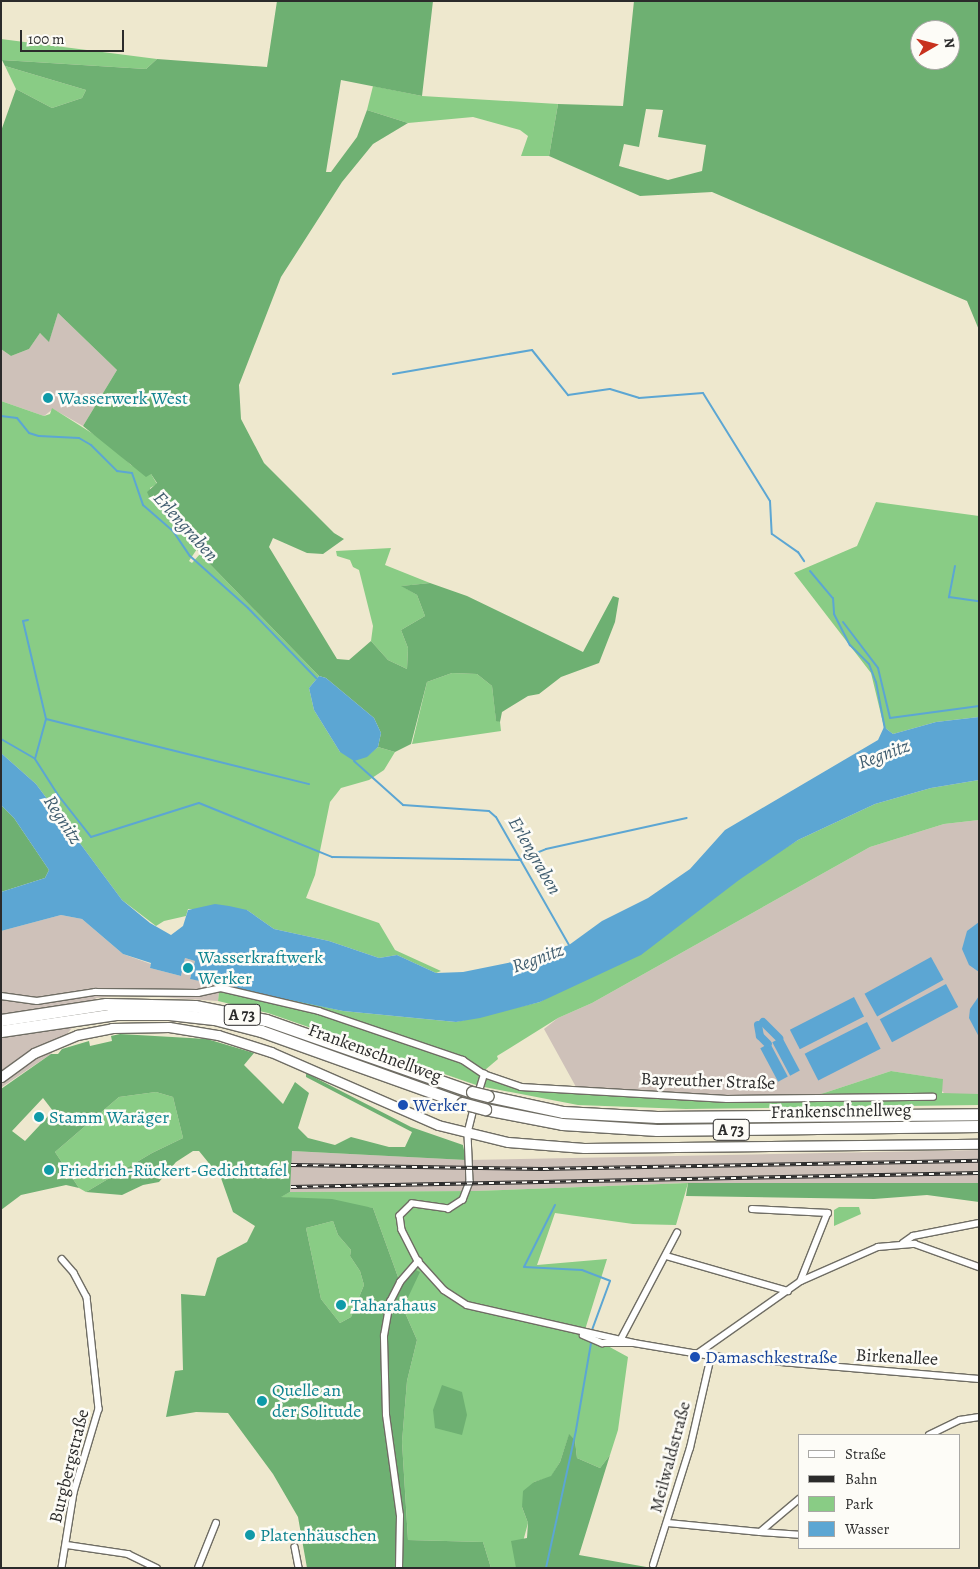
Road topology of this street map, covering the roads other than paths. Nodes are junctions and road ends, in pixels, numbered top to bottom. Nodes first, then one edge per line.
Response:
1 (1, 996) edge
2 (1, 1020) edge
3 (1, 1031) edge
4 (484, 1074) junction
5 (1, 1077) edge
6 (933, 1096) dead end
7 (979, 1114) edge
8 (979, 1126) edge
9 (468, 1134) junction
10 (979, 1144) edge
11 (752, 1209) dead end
12 (979, 1223) edge
13 (677, 1233) dead end
14 (903, 1243) junction
15 (666, 1256) junction
16 (62, 1259) dead end
17 (418, 1261) junction
18 (979, 1267) edge
19 (802, 1281) junction
20 (788, 1291) junction
21 (577, 1332) junction
22 (621, 1339) junction
23 (634, 1343) junction
24 (697, 1354) junction
25 (711, 1356) junction
26 (979, 1379) edge
27 (979, 1417) edge
28 (931, 1434) edge
29 (798, 1500) edge
30 (216, 1523) dead end
31 (668, 1523) junction
32 (760, 1532) junction
33 (798, 1535) edge
34 (67, 1545) junction
35 (295, 1547) dead end
36 (653, 1565) dead end
37 (62, 1568) edge
38 (157, 1568) edge
39 (198, 1568) edge
40 (299, 1568) edge
41 (399, 1568) edge

1 - 4 street
2 - 7 highway, Frankenschnellweg / A 73, bridge
3 - 8 highway, Frankenschnellweg / A 73, bridge
4 - 6 street, Bayreuther Straße
4 - 9 street
5 - 9 main road
9 - 10 main road
9 - 17 street
11 - 19 street
12 - 14 street
13 - 15 street
14 - 18 street
14 - 19 street
15 - 20 street
15 - 22 street
16 - 34 street, Burgbergstraße
17 - 21 street
17 - 41 street
19 - 20 street
20 - 24 street
21 - 22 street, Birkenallee
21 - 23 street, Birkenallee
22 - 23 street, Birkenallee
23 - 24 street, Birkenallee
24 - 25 street, Birkenallee
25 - 26 street, Birkenallee
25 - 31 street, Meilwaldstraße
27 - 28 street
29 - 32 street
30 - 39 street
31 - 32 street
31 - 36 street, Meilwaldstraße
32 - 33 street
34 - 37 street, Burgbergstraße
34 - 38 street
35 - 40 street

